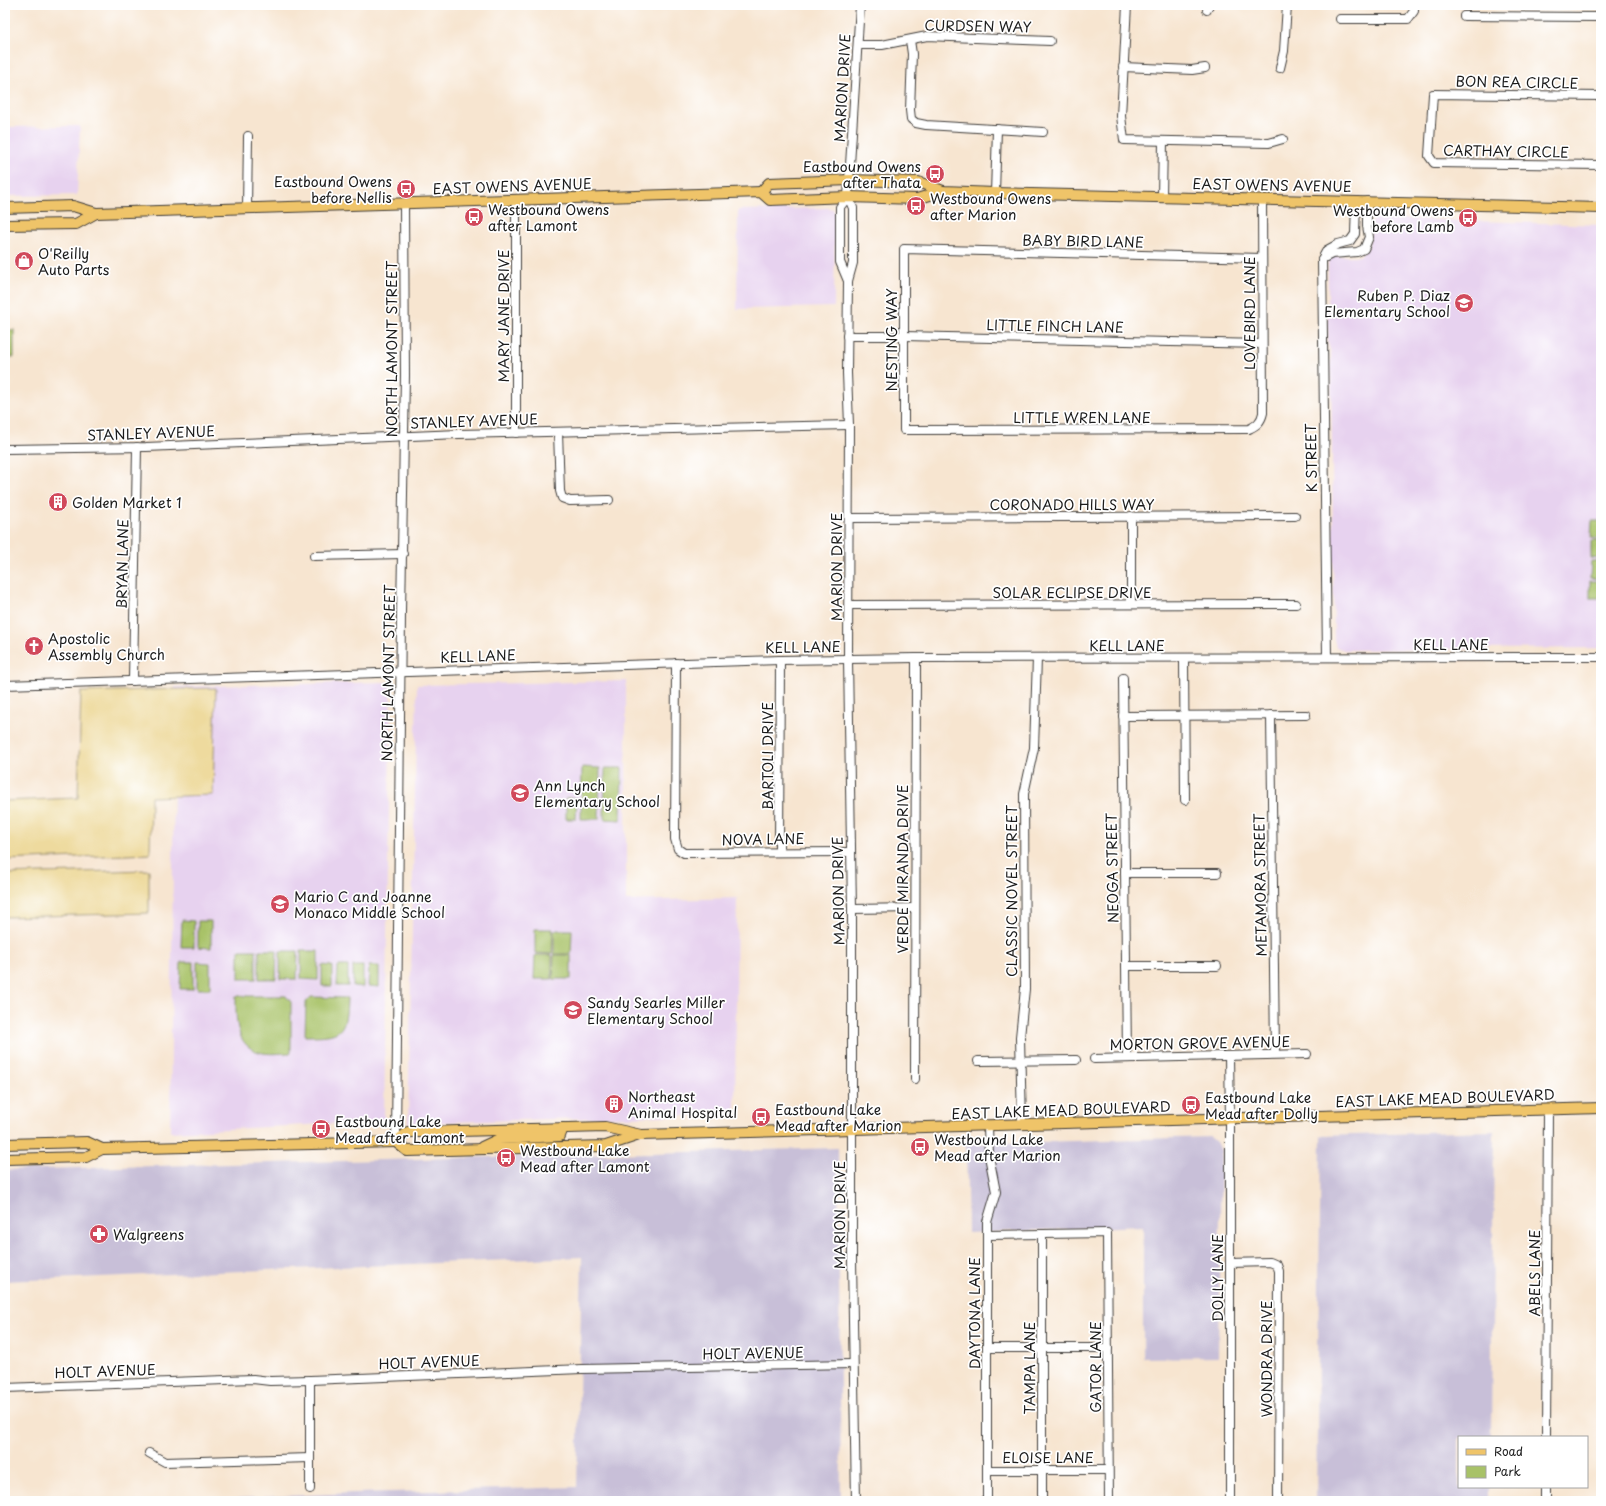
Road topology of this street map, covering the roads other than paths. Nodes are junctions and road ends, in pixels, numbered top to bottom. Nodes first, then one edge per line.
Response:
1 (860, 5) edge
2 (1127, 5) edge
3 (1287, 5) edge
4 (1414, 5) edge
5 (1464, 16) dead end
6 (1601, 16) edge
7 (1340, 19) dead end
8 (910, 40) junction
9 (1050, 41) dead end
10 (858, 45) junction
11 (1123, 67) junction
12 (1205, 68) dead end
13 (1280, 68) dead end
14 (1433, 94) joint
15 (1601, 96) edge
16 (997, 129) junction
17 (1043, 132) dead end
18 (248, 136) dead end
19 (1283, 139) dead end
20 (1163, 141) junction
21 (1601, 165) edge
22 (850, 180) junction
23 (942, 191) junction
24 (761, 192) junction
25 (995, 193) junction
26 (848, 197) junction
27 (1162, 197) junction
28 (1262, 199) junction
29 (516, 200) junction
30 (1356, 201) junction
31 (1367, 201) junction
32 (404, 204) junction
33 (5, 208) edge
34 (1601, 208) edge
35 (247, 209) junction
36 (96, 213) junction
37 (5, 225) edge
38 (904, 250) joint
39 (1262, 258) junction
40 (1322, 259) junction
41 (848, 281) junction
42 (847, 336) junction
43 (904, 336) junction
44 (1262, 344) junction
45 (849, 425) junction
46 (1258, 425) joint
47 (904, 430) joint
48 (516, 432) junction
49 (558, 432) junction
50 (404, 436) junction
51 (137, 447) junction
52 (5, 449) edge
53 (609, 500) dead end
54 (1131, 516) junction
55 (1295, 516) dead end
56 (849, 518) junction
57 (403, 554) junction
58 (314, 556) dead end
59 (1131, 604) junction
60 (1296, 604) dead end
61 (849, 605) junction
62 (1327, 657) junction
63 (1601, 657) edge
64 (916, 658) junction
65 (1037, 658) junction
66 (1184, 658) junction
67 (848, 659) junction
68 (780, 660) junction
69 (676, 664) junction
70 (400, 672) junction
71 (1123, 678) dead end
72 (133, 681) junction
73 (5, 685) edge
74 (1270, 715) junction
75 (1306, 715) dead end
76 (1123, 716) junction
77 (1184, 716) junction
78 (1185, 800) dead end
79 (779, 852) junction
80 (851, 852) junction
81 (1125, 873) junction
82 (1217, 873) dead end
83 (915, 908) junction
84 (852, 909) junction
85 (1126, 966) junction
86 (1217, 966) dead end
87 (1275, 1054) junction
88 (1307, 1054) dead end
89 (1229, 1056) junction
90 (1127, 1058) junction
91 (1094, 1059) dead end
92 (978, 1060) dead end
93 (1020, 1060) junction
94 (1076, 1060) dead end
95 (915, 1079) dead end
96 (1601, 1108) edge
97 (1548, 1109) junction
98 (1230, 1119) junction
99 (1022, 1125) junction
100 (988, 1126) junction
101 (563, 1128) junction
102 (852, 1130) junction
103 (641, 1135) junction
104 (396, 1142) junction
105 (5, 1144) edge
106 (102, 1149) junction
107 (478, 1149) junction
108 (5, 1159) edge
109 (1042, 1234) junction
110 (988, 1235) junction
111 (1230, 1263) junction
112 (987, 1348) junction
113 (1042, 1348) junction
114 (1108, 1348) junction
115 (853, 1364) junction
116 (310, 1380) junction
117 (5, 1388) edge
118 (1546, 1436) edge
119 (149, 1453) dead end
120 (310, 1458) junction
121 (987, 1470) junction
122 (1042, 1470) junction
123 (1108, 1470) junction
124 (1545, 1488) edge
125 (310, 1489) dead end
126 (856, 1501) edge
127 (987, 1501) edge
128 (1042, 1501) edge
129 (1109, 1501) edge
130 (1230, 1501) edge
131 (1278, 1501) edge
132 (1545, 1501) edge

1 - 10 street, MARION DRIVE
2 - 11 street
3 - 13 street
4 - 7 street
5 - 6 street
8 - 9 street, CURDSEN WAY
8 - 10 street, CURDSEN WAY
8 - 16 street
10 - 22 street, MARION DRIVE
11 - 12 street
11 - 20 street
14 - 15 street, BON REA CIRCLE
14 - 21 street, CARTHAY CIRCLE
16 - 17 street
16 - 25 street
18 - 35 street
19 - 20 street
20 - 27 street
22 - 23 main road, EAST OWENS AVENUE
22 - 24 main road, EAST OWENS AVENUE
22 - 26 street, MARION DRIVE
23 - 25 main road, EAST OWENS AVENUE
23 - 26 main road, EAST OWENS AVENUE
24 - 26 main road, EAST OWENS AVENUE
24 - 29 main road, EAST OWENS AVENUE
25 - 27 main road, EAST OWENS AVENUE
26 - 41 street, MARION DRIVE
26 - 41 street, MARION DRIVE
27 - 28 main road, EAST OWENS AVENUE
28 - 30 main road, EAST OWENS AVENUE
28 - 39 street, LOVEBIRD LANE
29 - 32 main road, EAST OWENS AVENUE
29 - 48 street, MARY JANE DRIVE
30 - 31 main road, EAST OWENS AVENUE
30 - 40 street
31 - 34 main road, EAST OWENS AVENUE
31 - 40 street
32 - 35 main road, EAST OWENS AVENUE
32 - 50 street, NORTH LAMONT STREET
33 - 36 main road, EAST OWENS AVENUE
35 - 36 main road, EAST OWENS AVENUE
36 - 37 main road, EAST OWENS AVENUE
38 - 39 street, BABY BIRD LANE
38 - 43 street, NESTING WAY
39 - 44 street, LOVEBIRD LANE
40 - 62 street, K STREET
41 - 42 street, MARION DRIVE
42 - 43 street, LITTLE FINCH LANE
42 - 45 street, MARION DRIVE
43 - 44 street, LITTLE FINCH LANE
43 - 47 street, NESTING WAY
44 - 46 street, LOVEBIRD LANE
45 - 49 street, STANLEY AVENUE
45 - 56 street, MARION DRIVE
46 - 47 street, LITTLE WREN LANE
48 - 49 street, STANLEY AVENUE
48 - 50 street, STANLEY AVENUE
49 - 53 street
50 - 51 street, STANLEY AVENUE
50 - 57 street, NORTH LAMONT STREET
51 - 52 street, STANLEY AVENUE
51 - 72 street, BRYAN LANE
54 - 55 street, CORONADO HILLS WAY
54 - 56 street, CORONADO HILLS WAY
54 - 59 street
56 - 61 street, MARION DRIVE
57 - 58 street
57 - 70 street, NORTH LAMONT STREET
59 - 60 street, SOLAR ECLIPSE DRIVE
59 - 61 street, SOLAR ECLIPSE DRIVE
61 - 67 street, MARION DRIVE
62 - 63 street, KELL LANE
62 - 66 street, KELL LANE
64 - 65 street, KELL LANE
64 - 67 street, KELL LANE
64 - 83 street, VERDE MIRANDA DRIVE
65 - 66 street, KELL LANE
65 - 93 street, CLASSIC NOVEL STREET
66 - 77 street
67 - 68 street, KELL LANE
67 - 80 street, MARION DRIVE
68 - 69 street, KELL LANE
68 - 79 street, BARTOLI DRIVE
69 - 70 street, KELL LANE
69 - 79 street, NOVA LANE
70 - 72 street, KELL LANE
70 - 104 street, NORTH LAMONT STREET
71 - 76 street, NEOGA STREET
72 - 73 street, KELL LANE
74 - 75 street
74 - 77 street
74 - 87 street, METAMORA STREET
76 - 77 street
76 - 81 street, NEOGA STREET
77 - 78 street
79 - 80 street, NOVA LANE
80 - 84 street, MARION DRIVE
81 - 82 street
81 - 85 street, NEOGA STREET
83 - 84 street
83 - 95 street, VERDE MIRANDA DRIVE
84 - 102 street, MARION DRIVE
85 - 86 street
85 - 90 street, NEOGA STREET
87 - 88 street, MORTON GROVE AVENUE
87 - 89 street, MORTON GROVE AVENUE
89 - 90 street, MORTON GROVE AVENUE
89 - 98 street, DOLLY LANE
90 - 91 street, MORTON GROVE AVENUE
92 - 93 street
93 - 94 street
93 - 99 street, CLASSIC NOVEL STREET
96 - 97 main road, EAST LAKE MEAD BOULEVARD
97 - 98 main road, EAST LAKE MEAD BOULEVARD
97 - 118 street, ABELS LANE
98 - 99 main road, EAST LAKE MEAD BOULEVARD
98 - 111 street, DOLLY LANE
99 - 100 main road, EAST LAKE MEAD BOULEVARD
100 - 102 main road, EAST LAKE MEAD BOULEVARD
100 - 110 street, DAYTONA LANE
101 - 103 main road, EAST LAKE MEAD BOULEVARD
101 - 104 main road, EAST LAKE MEAD BOULEVARD
101 - 107 main road
102 - 103 main road, EAST LAKE MEAD BOULEVARD
102 - 115 street, MARION DRIVE
103 - 107 main road, EAST LAKE MEAD BOULEVARD
104 - 106 main road, EAST LAKE MEAD BOULEVARD
104 - 107 main road, EAST LAKE MEAD BOULEVARD
105 - 106 main road, EAST LAKE MEAD BOULEVARD
106 - 108 main road, EAST LAKE MEAD BOULEVARD
109 - 110 street
109 - 113 street, TAMPA LANE
109 - 114 street, GATOR LANE
110 - 112 street, DAYTONA LANE
111 - 130 street, DOLLY LANE
111 - 131 street, WONDRA DRIVE
112 - 113 street
112 - 121 street, DAYTONA LANE
113 - 114 street
113 - 122 street, TAMPA LANE
114 - 123 street, GATOR LANE
115 - 116 street, HOLT AVENUE
115 - 126 street, MARION DRIVE
116 - 117 street, HOLT AVENUE
116 - 120 street
119 - 120 street
120 - 125 street
121 - 122 street, ELOISE LANE
121 - 127 street, DAYTONA LANE
122 - 123 street, ELOISE LANE
122 - 128 street, TAMPA LANE
123 - 129 street, GATOR LANE
124 - 132 street

